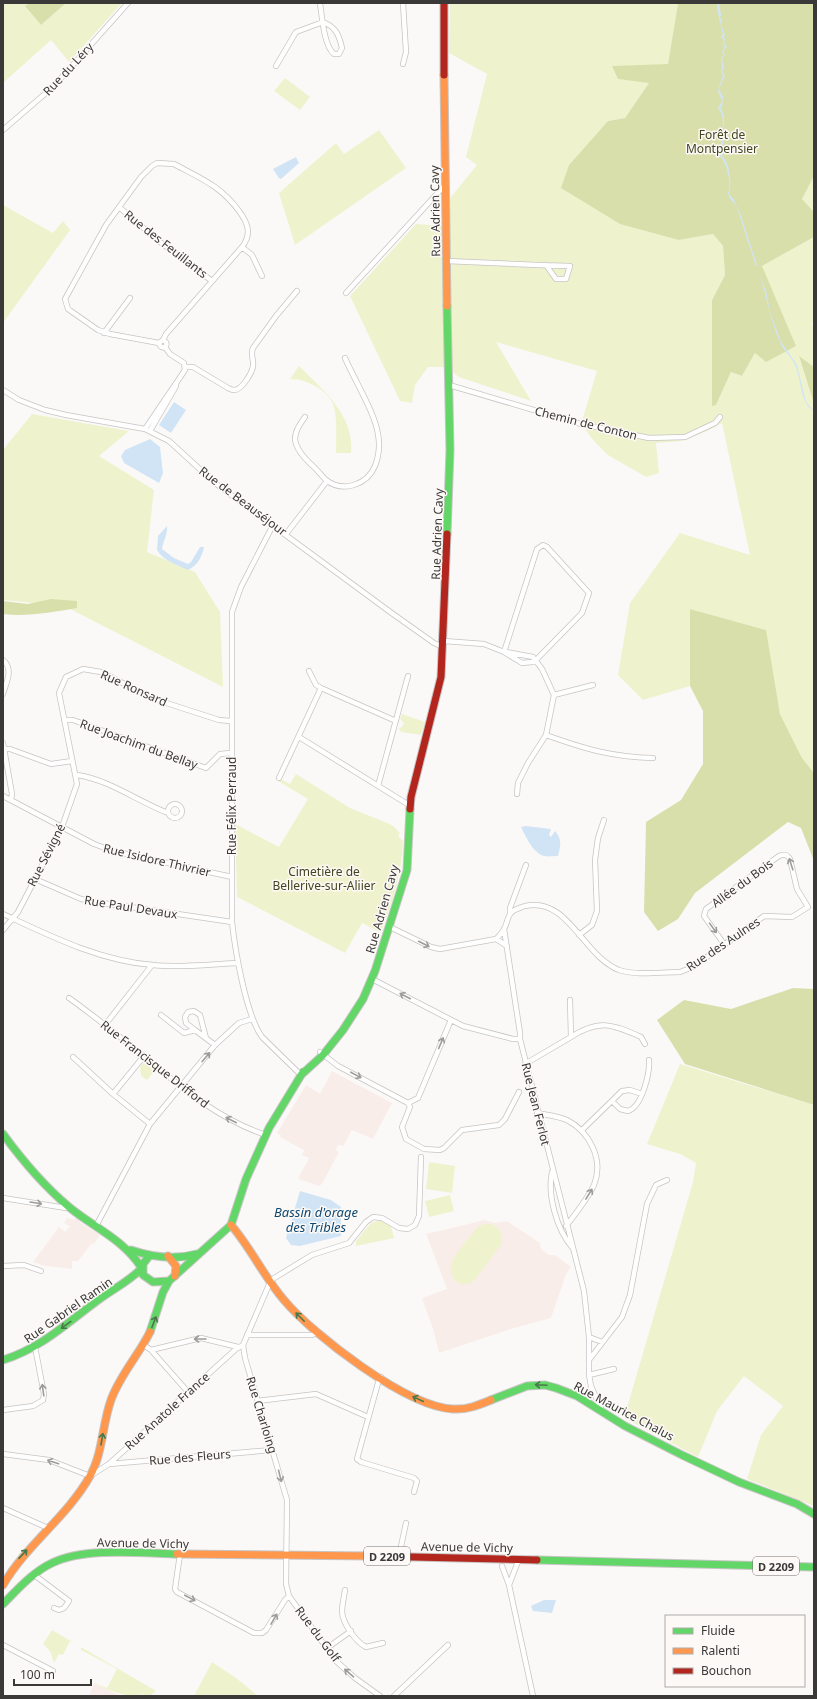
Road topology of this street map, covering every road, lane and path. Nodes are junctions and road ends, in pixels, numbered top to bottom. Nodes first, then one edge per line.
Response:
1 (128, 3) edge
2 (320, 3) edge
3 (403, 3) edge
4 (444, 3) edge
5 (323, 22) junction
6 (403, 64) dead end
7 (276, 66) dead end
8 (3, 129) edge
9 (445, 185) junction
10 (119, 207) junction
11 (242, 247) junction
12 (447, 261) junction
13 (546, 265) junction
14 (262, 276) dead end
15 (212, 281) junction
16 (297, 291) dead end
17 (346, 293) dead end
18 (130, 298) dead end
19 (104, 333) junction
20 (161, 342) junction
21 (345, 358) dead end
22 (185, 367) junction
23 (449, 385) junction
24 (3, 390) edge
25 (304, 417) dead end
26 (720, 417) dead end
27 (147, 430) junction
28 (327, 481) junction
29 (273, 525) junction
30 (286, 534) junction
31 (444, 644) junction
32 (504, 652) junction
33 (3, 660) edge
34 (536, 660) junction
35 (309, 671) dead end
36 (408, 676) dead end
37 (593, 685) dead end
38 (321, 688) junction
39 (3, 694) edge
40 (554, 695) junction
41 (64, 720) junction
42 (396, 720) junction
43 (231, 721) junction
44 (546, 735) junction
45 (299, 737) junction
46 (3, 744) edge
47 (4, 750) junction
48 (231, 753) junction
49 (653, 758) dead end
50 (72, 761) junction
51 (77, 776) junction
52 (279, 778) dead end
53 (378, 786) junction
54 (517, 794) dead end
55 (3, 796) edge
56 (11, 800) junction
57 (409, 805) junction
58 (168, 813) dead end
59 (604, 820) dead end
60 (62, 827) junction
61 (526, 864) dead end
62 (232, 877) junction
63 (35, 878) junction
64 (808, 907) joint
65 (510, 913) junction
66 (3, 914) edge
67 (13, 919) junction
68 (232, 922) junction
69 (390, 927) junction
70 (504, 929) junction
71 (3, 930) edge
72 (578, 936) junction
73 (496, 939) junction
74 (724, 944) junction
75 (507, 946) junction
76 (238, 963) junction
77 (152, 965) junction
78 (372, 979) junction
79 (69, 998) dead end
80 (570, 1000) dead end
81 (161, 1015) dead end
82 (252, 1018) junction
83 (451, 1020) junction
84 (105, 1025) junction
85 (195, 1030) junction
86 (206, 1038) junction
87 (571, 1038) junction
88 (520, 1039) junction
89 (644, 1044) dead end
90 (215, 1045) junction
91 (321, 1053) junction
92 (144, 1056) junction
93 (74, 1057) dead end
94 (649, 1060) dead end
95 (525, 1064) junction
96 (301, 1075) junction
97 (180, 1086) junction
98 (519, 1092) dead end
99 (113, 1094) junction
100 (642, 1094) junction
101 (612, 1101) junction
102 (408, 1103) junction
103 (538, 1112) junction
104 (150, 1124) junction
105 (582, 1130) junction
106 (3, 1134) edge
107 (266, 1135) junction
108 (5, 1141) edge
109 (421, 1157) dead end
110 (553, 1169) junction
111 (667, 1180) dead end
112 (3, 1198) edge
113 (69, 1206) junction
114 (231, 1225) junction
115 (96, 1226) junction
116 (566, 1226) junction
117 (572, 1247) junction
118 (127, 1249) junction
119 (199, 1254) junction
120 (150, 1255) junction
121 (168, 1256) junction
122 (3, 1266) edge
123 (141, 1268) junction
124 (41, 1271) dead end
125 (175, 1276) junction
126 (271, 1280) junction
127 (169, 1281) junction
128 (317, 1333) junction
129 (247, 1335) junction
130 (589, 1337) junction
131 (602, 1342) junction
132 (589, 1343) junction
133 (144, 1345) junction
134 (240, 1346) junction
135 (598, 1346) junction
136 (35, 1347) junction
137 (150, 1350) junction
138 (3, 1360) edge
139 (589, 1360) junction
140 (614, 1369) dead end
141 (589, 1375) junction
142 (381, 1377) junction
143 (591, 1386) junction
144 (188, 1392) junction
145 (257, 1401) junction
146 (588, 1402) junction
147 (3, 1410) edge
148 (602, 1411) junction
149 (368, 1417) junction
150 (272, 1450) junction
151 (3, 1454) edge
152 (109, 1464) junction
153 (90, 1476) junction
154 (414, 1492) dead end
155 (3, 1508) edge
156 (814, 1514) edge
157 (406, 1522) dead end
158 (48, 1528) junction
159 (180, 1554) junction
160 (286, 1555) junction
161 (399, 1556) junction
162 (519, 1559) junction
163 (502, 1566) dead end
164 (814, 1567) edge
165 (33, 1574) junction
166 (3, 1584) edge
167 (509, 1585) junction
168 (345, 1590) dead end
169 (12, 1593) junction
170 (289, 1596) junction
171 (3, 1598) edge
172 (3, 1604) edge
173 (54, 1608) dead end
174 (351, 1631) junction
175 (383, 1643) dead end
176 (3, 1645) edge
177 (448, 1646) dead end
178 (326, 1648) junction
179 (53, 1671) dead end
180 (380, 1696) edge
181 (394, 1696) edge
182 (533, 1696) edge

1 - 8 street, Rue du Léry
2 - 5 street
3 - 6 street
4 - 9 main road, Rue Adrien Cavy
5 - 5 street
5 - 7 street
9 - 12 main road, Rue Adrien Cavy
9 - 17 street
10 - 11 street
10 - 15 street, Rue des Feuillants
10 - 19 street
11 - 14 street
11 - 15 street
12 - 13 street
12 - 23 main road, Rue Adrien Cavy
13 - 13 street
15 - 20 street
16 - 22 street
18 - 19 street
19 - 20 street
20 - 22 street
21 - 28 street
22 - 27 street
23 - 26 street, Chemin de Conton
23 - 31 main road, Rue Adrien Cavy
24 - 27 street, Rue de Beauséjour
25 - 28 street
27 - 29 street, Rue de Beauséjour
28 - 30 street
29 - 30 street, Rue de Beauséjour
29 - 43 street, Rue Félix Perraud
30 - 31 street, Rue de Beauséjour
31 - 32 street
31 - 57 main road, Rue Adrien Cavy
32 - 34 street
32 - 34 street
32 - 34 street
33 - 39 street
34 - 40 street
35 - 38 street
36 - 42 street
37 - 40 street
38 - 42 street
38 - 45 street
40 - 44 street
41 - 43 street, Rue Ronsard
41 - 48 street, Rue Joachim du Bellay
41 - 50 street, Rue Ronsard
42 - 53 street
43 - 48 street, Rue Félix Perraud
44 - 49 street
44 - 54 street
45 - 52 street
45 - 53 street
46 - 47 street
47 - 50 street
47 - 56 street
48 - 62 street, Rue Félix Perraud
50 - 51 street, Rue Ronsard
51 - 58 street
51 - 60 street, Rue Sévigné
53 - 57 street
55 - 56 street, Rue Isidore Thivrier
56 - 60 street, Rue Isidore Thivrier
57 - 69 main road, Rue Adrien Cavy
59 - 72 street
60 - 62 street, Rue Isidore Thivrier
60 - 63 street, Rue Sévigné
61 - 65 street
62 - 68 street, Rue Félix Perraud
63 - 67 street, Rue Sévigné
63 - 68 street, Rue Paul Devaux
64 - 74 street, Rue des Aulnes
64 -> 74 street, Allée du Bois
65 - 70 street
65 - 72 street, Rue des Aulnes
66 - 67 street
67 - 71 street, Rue Sévigné
67 - 77 street
68 - 76 street, Rue Félix Perraud
69 -> 73 street
69 - 78 main road, Rue Adrien Cavy
70 - 73 street
70 - 75 street
72 - 74 street, Rue des Aulnes
73 - 75 street
75 - 88 street, Rue Jean Ferlot
76 - 77 street
76 - 82 street, Rue Félix Perraud
77 - 84 street
83 -> 78 street
78 - 91 main road, Rue Adrien Cavy
79 - 84 street, Rue Francisque Drifford
80 - 87 street
81 - 85 street
82 - 90 street
82 - 96 street, Rue Félix Perraud
83 - 88 street
102 -> 83 street
84 - 92 street, Rue Francisque Drifford
85 - 86 street
85 - 86 street
86 - 90 street
87 - 89 street
87 - 95 street
88 - 95 street, Rue Jean Ferlot
97 -> 90 street
91 - 96 main road, Rue Adrien Cavy
91 -> 102 street
92 - 97 street, Rue Francisque Drifford
92 - 99 street
93 - 99 street
94 - 100 street
95 - 103 street, Rue Jean Ferlot
96 - 107 main road, Rue Adrien Cavy
97 - 104 street
107 -> 97 street, Rue Francisque Drifford
98 - 102 street
99 - 104 street
100 - 101 street
100 - 101 street
101 - 105 street
103 - 105 street
103 - 110 street, Rue Jean Ferlot
104 - 115 street
116 -> 105 street
106 - 108 main road
107 - 114 main road, Rue Adrien Cavy
108 - 113 main road
109 - 126 street
110 - 116 street, Rue Jean Ferlot
110 - 117 street, Rue Jean Ferlot
111 - 131 street
112 -> 113 street
113 - 115 main road
114 - 119 main road
114 - 126 main road, Rue Maurice Chalus
115 - 118 main road
116 - 117 street, Rue Jean Ferlot
117 - 130 street, Rue Jean Ferlot
118 - 120 main road
118 - 123 main road
119 - 121 main road
119 - 125 main road
120 - 121 main road
120 - 123 main road
121 - 125 main road
122 - 124 street
123 - 127 main road
123 -> 136 main road, Rue Gabriel Ramin
125 - 127 main road
128 -> 126 main road, Rue Maurice Chalus
126 - 129 street
133 -> 127 main road
128 - 129 street
128 - 142 main road, Rue Maurice Chalus
129 - 134 street
130 - 131 street
130 - 132 street, Rue Jean Ferlot
131 - 135 street
132 - 135 street
132 - 139 street, Rue Jean Ferlot
133 - 137 street
153 -> 133 main road
134 -> 137 street
134 - 144 street, Rue Anatole France
134 - 145 street, Rue Charloing
135 - 139 street
136 - 138 main road, Rue Gabriel Ramin
147 -> 136 street
137 - 144 street
139 - 141 street, Rue Jean Ferlot
140 - 141 street
141 - 143 street, Rue Jean Ferlot
146 -> 142 main road, Rue Maurice Chalus
142 - 149 street
143 - 146 street, Rue Jean Ferlot
143 - 148 street, Rue Jean Ferlot
144 - 152 street, Rue Anatole France
145 - 149 street
145 - 150 street, Rue Charloing
146 - 148 main road, Rue Maurice Chalus
148 - 156 main road, Rue Maurice Chalus
149 - 154 street
150 - 152 street, Rue des Fleurs
150 -> 160 street, Rue Charloing
153 -> 151 street
152 - 153 street, Rue Anatole France
153 - 158 main road
155 - 158 street
157 - 161 street
166 -> 158 main road
159 - 160 main road, Avenue de Vichy / D 2209
159 - 165 main road, Avenue de Vichy / D 2209
159 -> 170 street
160 - 161 main road, Avenue de Vichy / D 2209
160 - 170 street, Rue du Golf
161 - 162 main road, Avenue de Vichy / D 2209
162 - 164 main road, Avenue de Vichy / D 2209
162 - 167 street
163 - 167 street
165 - 169 main road, Avenue de Vichy / D 2209
165 - 173 street
167 - 182 street
168 - 174 street
169 - 171 main road, D 2209
169 - 172 main road, D 2209
170 - 178 street, Rue du Golf
174 - 175 street
174 - 178 street
176 - 179 street
177 - 181 street
180 -> 178 street, Rue du Golf

